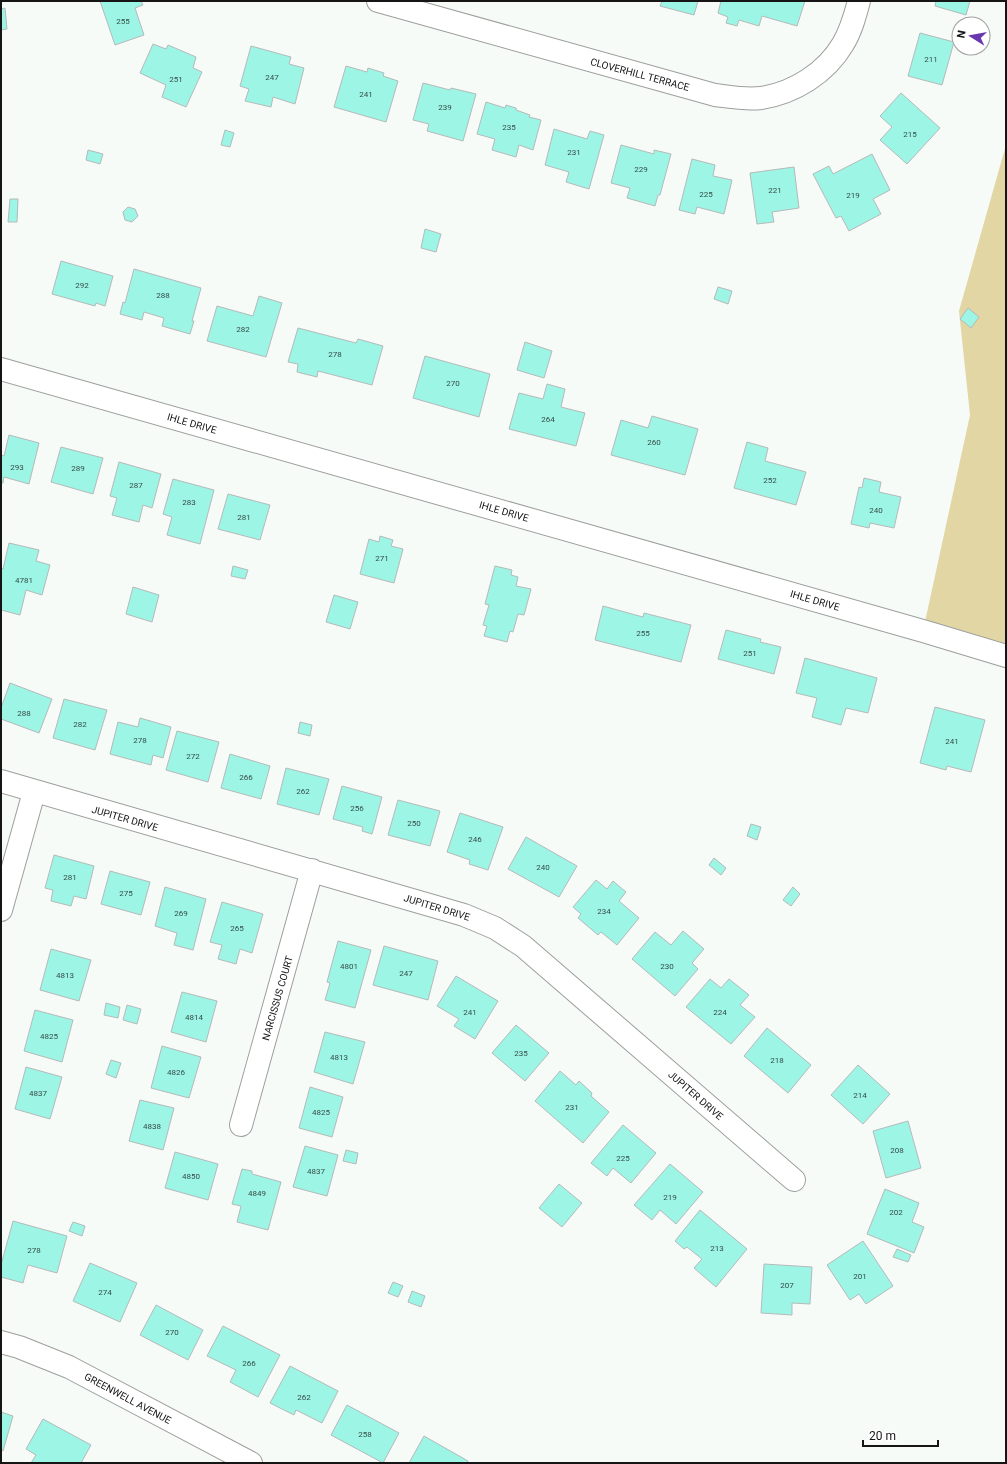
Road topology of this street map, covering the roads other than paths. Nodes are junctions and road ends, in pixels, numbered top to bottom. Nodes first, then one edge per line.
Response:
1 (378, 1) edge
2 (859, 1) edge
3 (1, 369) edge
4 (1006, 656) edge
5 (1, 781) edge
6 (34, 792) junction
7 (312, 870) junction
8 (1, 910) edge
9 (241, 1125) dead end
10 (794, 1180) dead end
11 (1, 1342) edge
12 (251, 1463) edge

1 - 2 street, CLOVERHILL TERRACE
3 - 4 street, IHLE DRIVE
5 - 6 street, JUPITER DRIVE
6 - 7 street, JUPITER DRIVE
6 - 8 street
7 - 9 street, NARCISSUS COURT
7 - 10 street, JUPITER DRIVE
11 - 12 street, GREENWELL AVENUE

